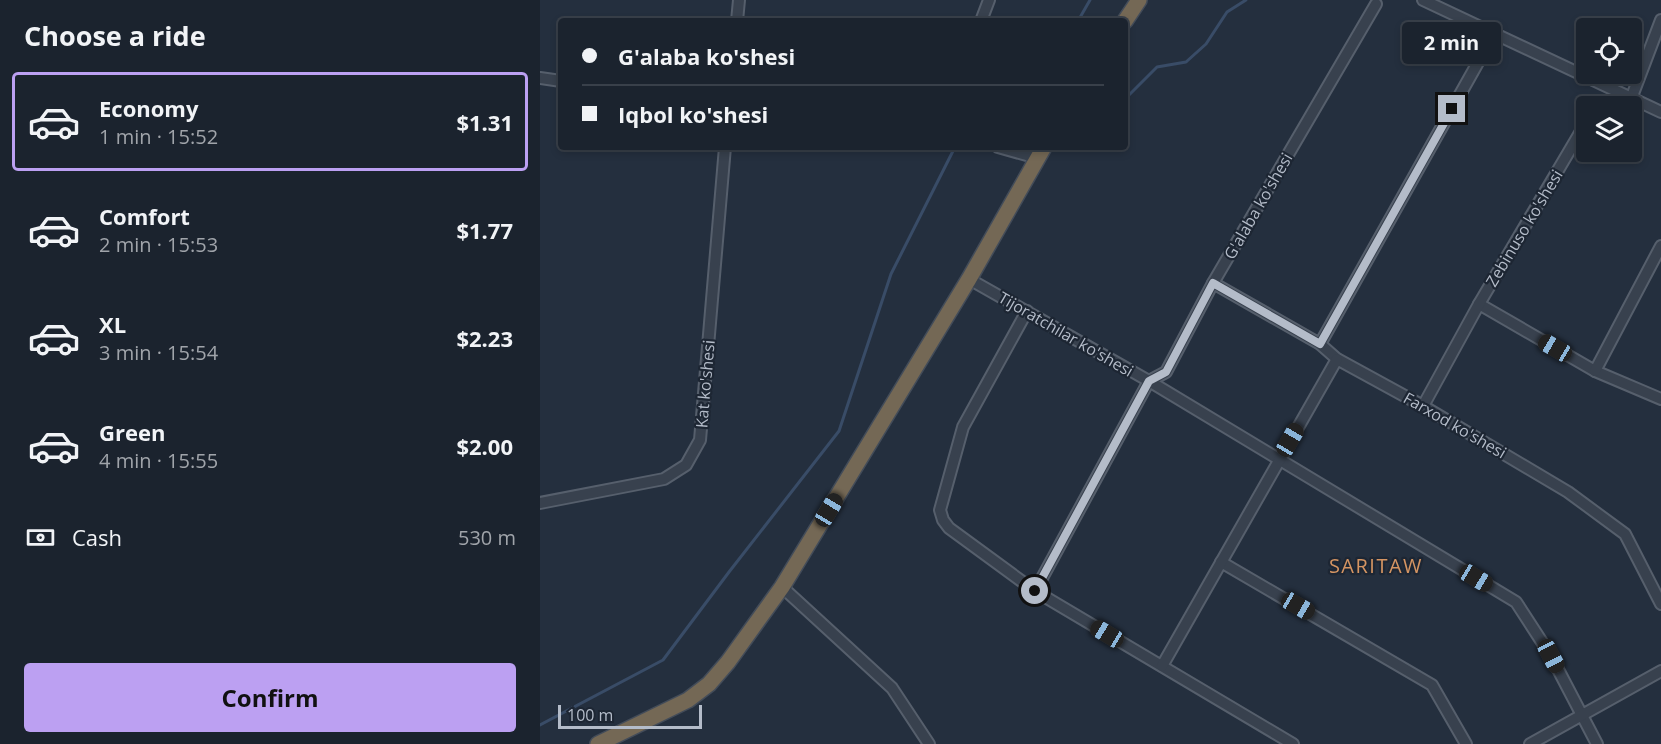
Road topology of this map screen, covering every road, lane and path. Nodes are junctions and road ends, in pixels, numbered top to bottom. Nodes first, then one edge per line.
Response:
1 (739, 0) edge
2 (989, 0) edge
3 (1139, 0) edge
4 (1423, 0) edge
5 (1376, 4) dead end
6 (737, 18) edge
7 (982, 18) edge
8 (1127, 18) edge
9 (1661, 20) edge
10 (1485, 50) dead end
11 (540, 78) edge
12 (558, 81) edge
13 (1625, 96) edge
14 (1632, 96) edge
15 (1642, 104) edge
16 (1661, 112) edge
17 (1576, 141) edge
18 (725, 150) edge
19 (1024, 150) edge
20 (1041, 152) edge
21 (1661, 246) edge
22 (969, 279) junction
23 (1213, 283) junction
24 (1479, 304) junction
25 (1027, 311) junction
26 (1320, 344) junction
27 (1337, 359) junction
28 (1595, 371) junction
29 (1149, 381) junction
30 (1661, 399) edge
31 (1423, 406) junction
32 (1279, 460) junction
33 (540, 503) edge
34 (1221, 562) junction
35 (782, 587) junction
36 (1035, 591) junction
37 (1661, 604) edge
38 (1162, 666) junction
39 (1661, 671) edge
40 (1582, 715) junction
41 (598, 744) edge
42 (929, 744) edge
43 (1293, 744) edge
44 (1466, 744) edge
45 (1530, 744) edge
46 (1597, 744) edge

1 - 6 street
2 - 7 street
3 - 8 highway
4 - 13 street
5 - 23 street, G'alaba ko'shesi
9 - 14 street
10 - 26 street
11 - 12 street
15 - 16 street
17 - 24 street, Zebinuso ko'shesi
18 - 33 street, Kat ko'shesi
19 - 20 street
20 - 22 highway
21 - 28 street
22 - 25 street, Tijoratchilar ko'shesi
22 - 35 highway
23 - 26 street, Farxod ko'shesi
23 - 29 street, G'alaba ko'shesi
24 - 28 street, Zebinuso ko'shesi
24 - 31 street, Zebinuso ko'shesi
25 - 29 street, Tijoratchilar ko'shesi
25 - 36 street
26 - 27 street, Farxod ko'shesi
27 - 31 street, Farxod ko'shesi
27 - 32 street
28 - 30 street, Zebinuso ko'shesi
29 - 32 street, Tijoratchilar ko'shesi
29 - 36 street, G'alaba ko'shesi
31 - 37 street, Farxod ko'shesi
32 - 34 street
32 - 40 street, Tijoratchilar ko'shesi
34 - 38 street
34 - 44 street
35 - 41 highway
35 - 42 street
36 - 38 street
38 - 43 street
39 - 40 street
40 - 45 street
40 - 46 street, Tijoratchilar ko'shesi

